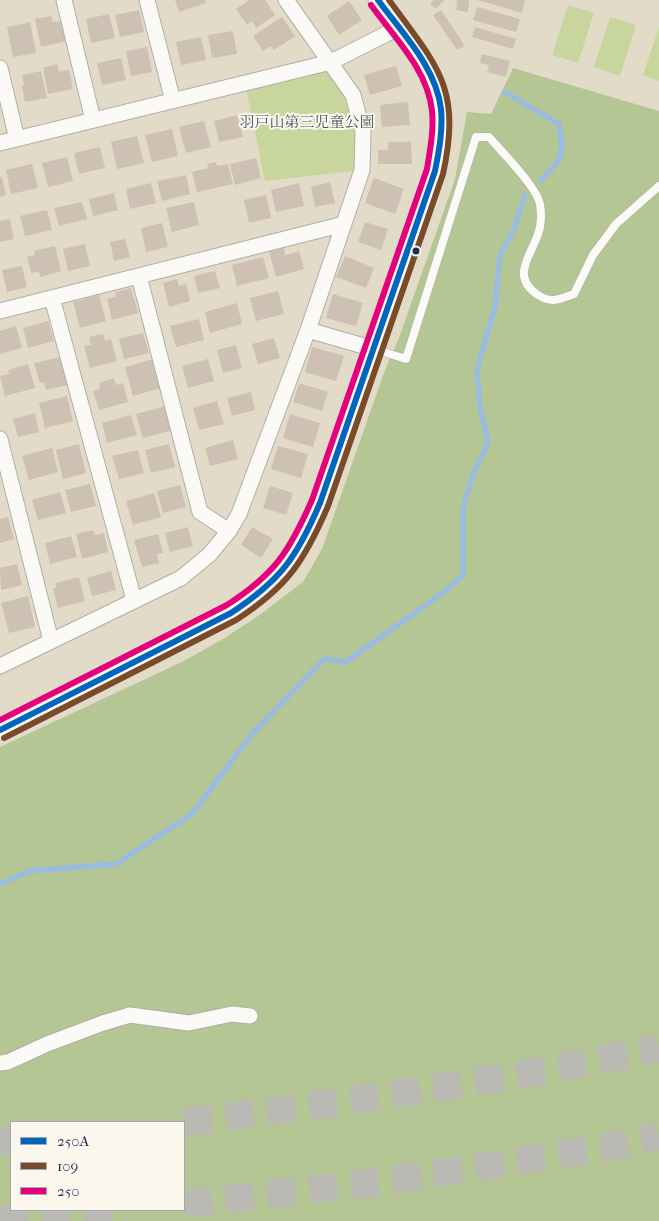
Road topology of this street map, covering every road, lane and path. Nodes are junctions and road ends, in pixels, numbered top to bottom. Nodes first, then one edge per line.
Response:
1 (64, 0) edge
2 (147, 0) edge
3 (286, 0) edge
4 (378, 0) edge
5 (398, 28) junction
6 (332, 62) junction
7 (0, 68) edge
8 (174, 101) junction
9 (93, 120) junction
10 (17, 139) junction
11 (0, 143) edge
12 (659, 186) edge
13 (344, 224) junction
14 (139, 276) junction
15 (52, 298) junction
16 (0, 311) edge
17 (308, 330) junction
18 (374, 349) junction
19 (0, 439) edge
20 (230, 531) junction
21 (134, 600) junction
22 (51, 641) junction
23 (0, 666) edge
24 (0, 730) edge
25 (250, 1016) dead end
26 (0, 1063) edge

1 - 9 street
2 - 8 street
3 - 6 street
4 - 5 street
5 - 6 street
5 - 18 street
6 - 8 street
6 - 13 street
7 - 10 street
8 - 9 street
9 - 10 street
10 - 11 street
12 - 18 lane
13 - 14 street
13 - 17 street
14 - 15 street
14 - 20 street
15 - 16 street
15 - 21 street
17 - 18 street
17 - 20 street
18 - 24 street
19 - 22 street
20 - 21 street
21 - 22 street
22 - 23 street
25 - 26 street

